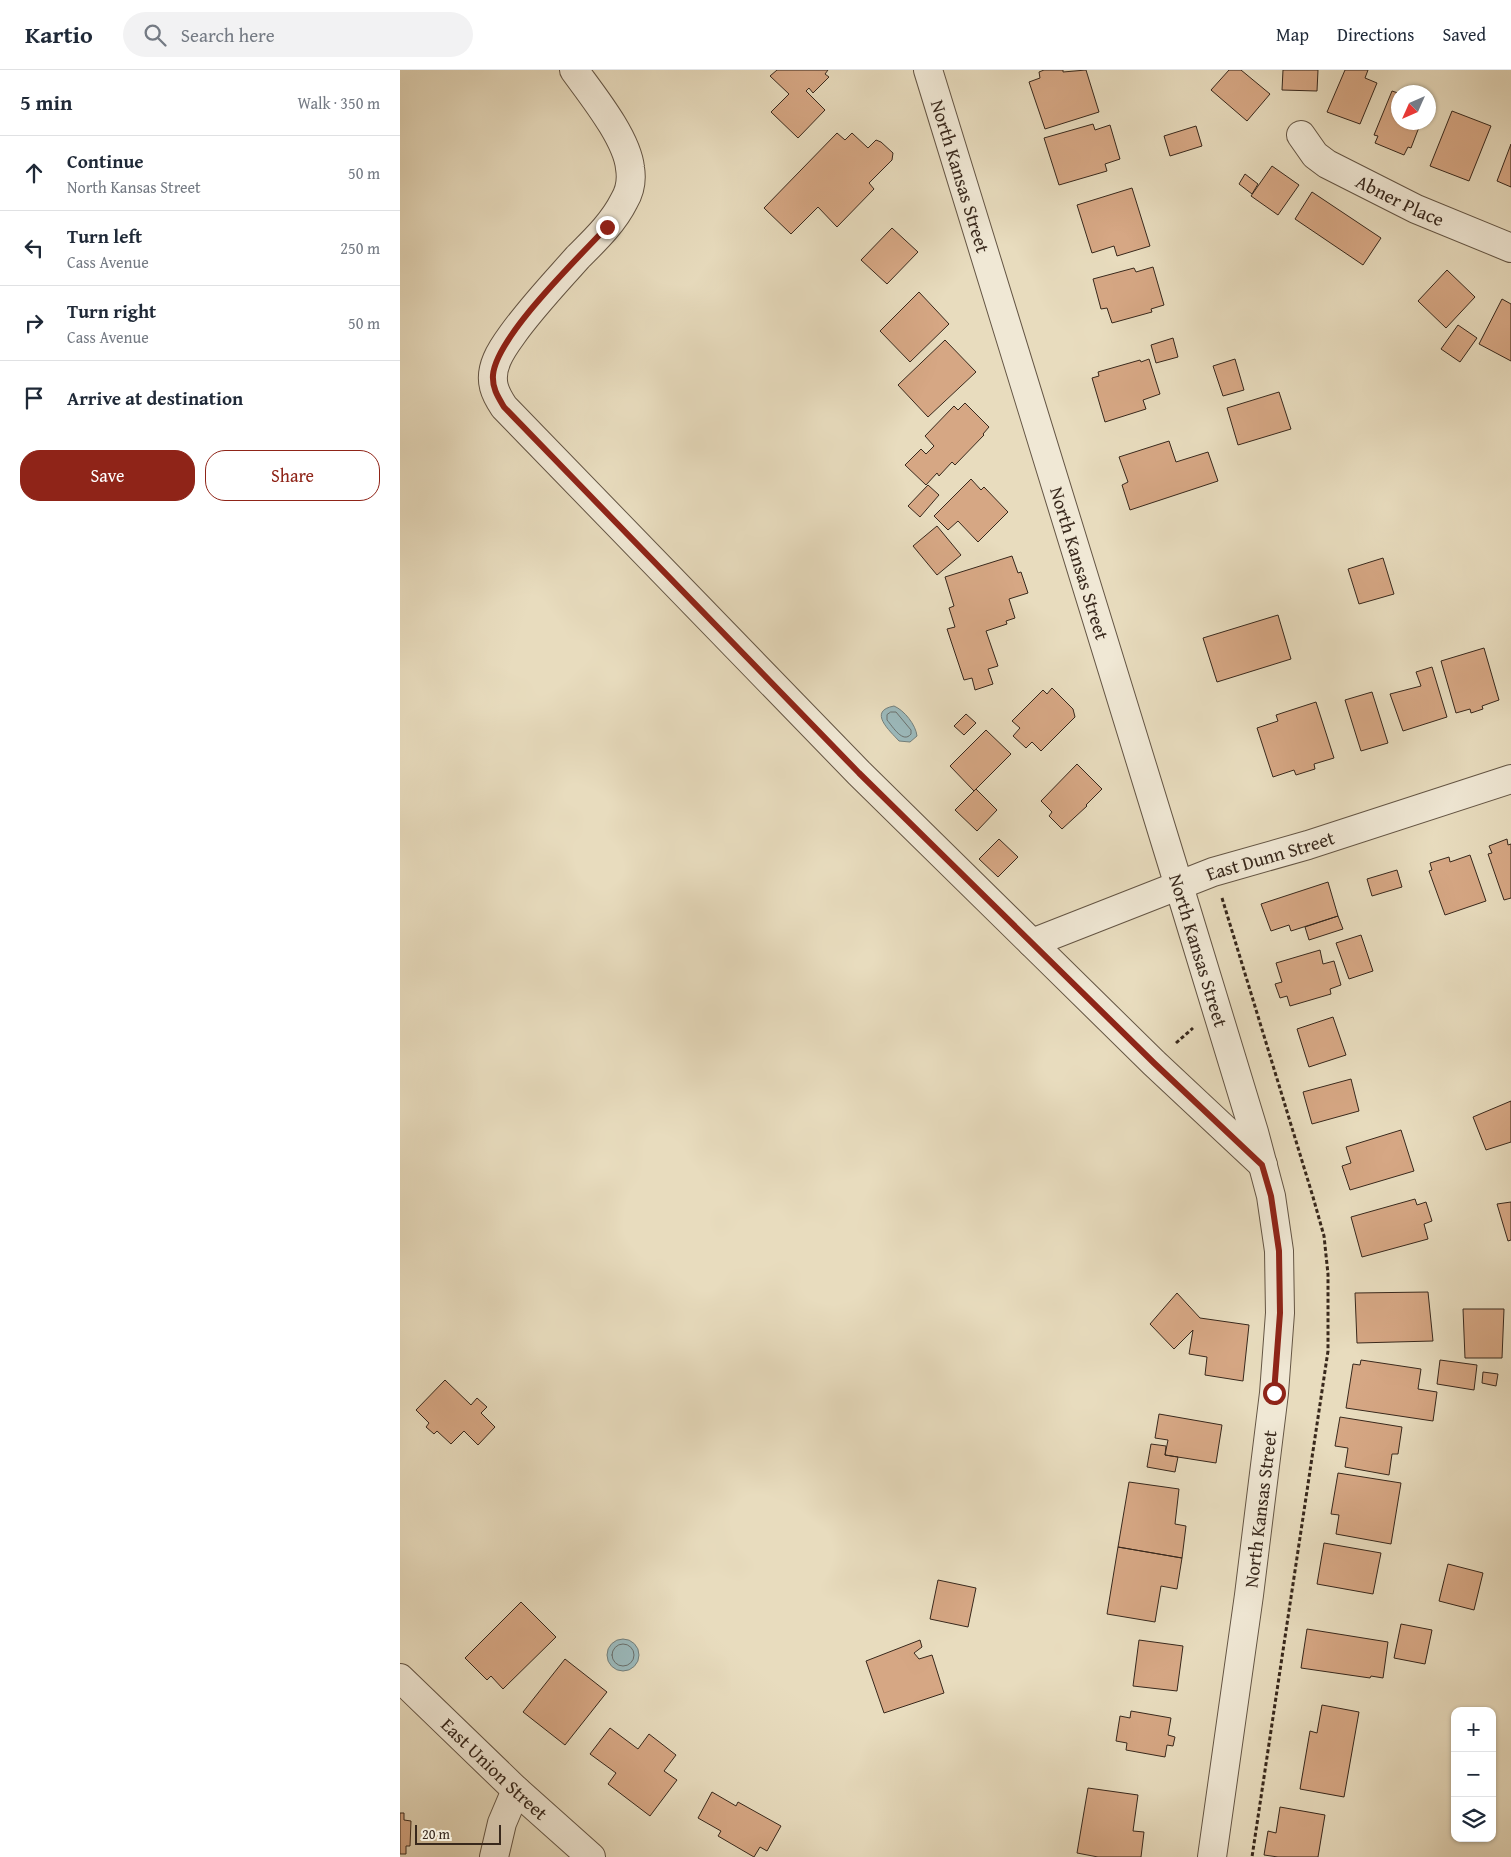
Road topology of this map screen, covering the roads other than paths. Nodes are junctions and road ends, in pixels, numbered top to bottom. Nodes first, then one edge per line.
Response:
1 (574, 70) edge
2 (928, 70) edge
3 (1301, 135) dead end
4 (1511, 248) edge
5 (1511, 779) edge
6 (1179, 886) junction
7 (1032, 943) junction
8 (1262, 1165) junction
9 (400, 1678) edge
10 (516, 1790) junction
11 (494, 1857) edge
12 (592, 1857) edge
13 (1212, 1857) edge

1 - 7 street
2 - 6 street, North Kansas Street
3 - 4 street, Abner Place
5 - 6 street, East Dunn Street
6 - 7 street, East Dunn Street
6 - 8 street, North Kansas Street
7 - 8 street
8 - 13 street, North Kansas Street
9 - 10 street, East Union Street
10 - 11 street
10 - 12 street, East Union Street

